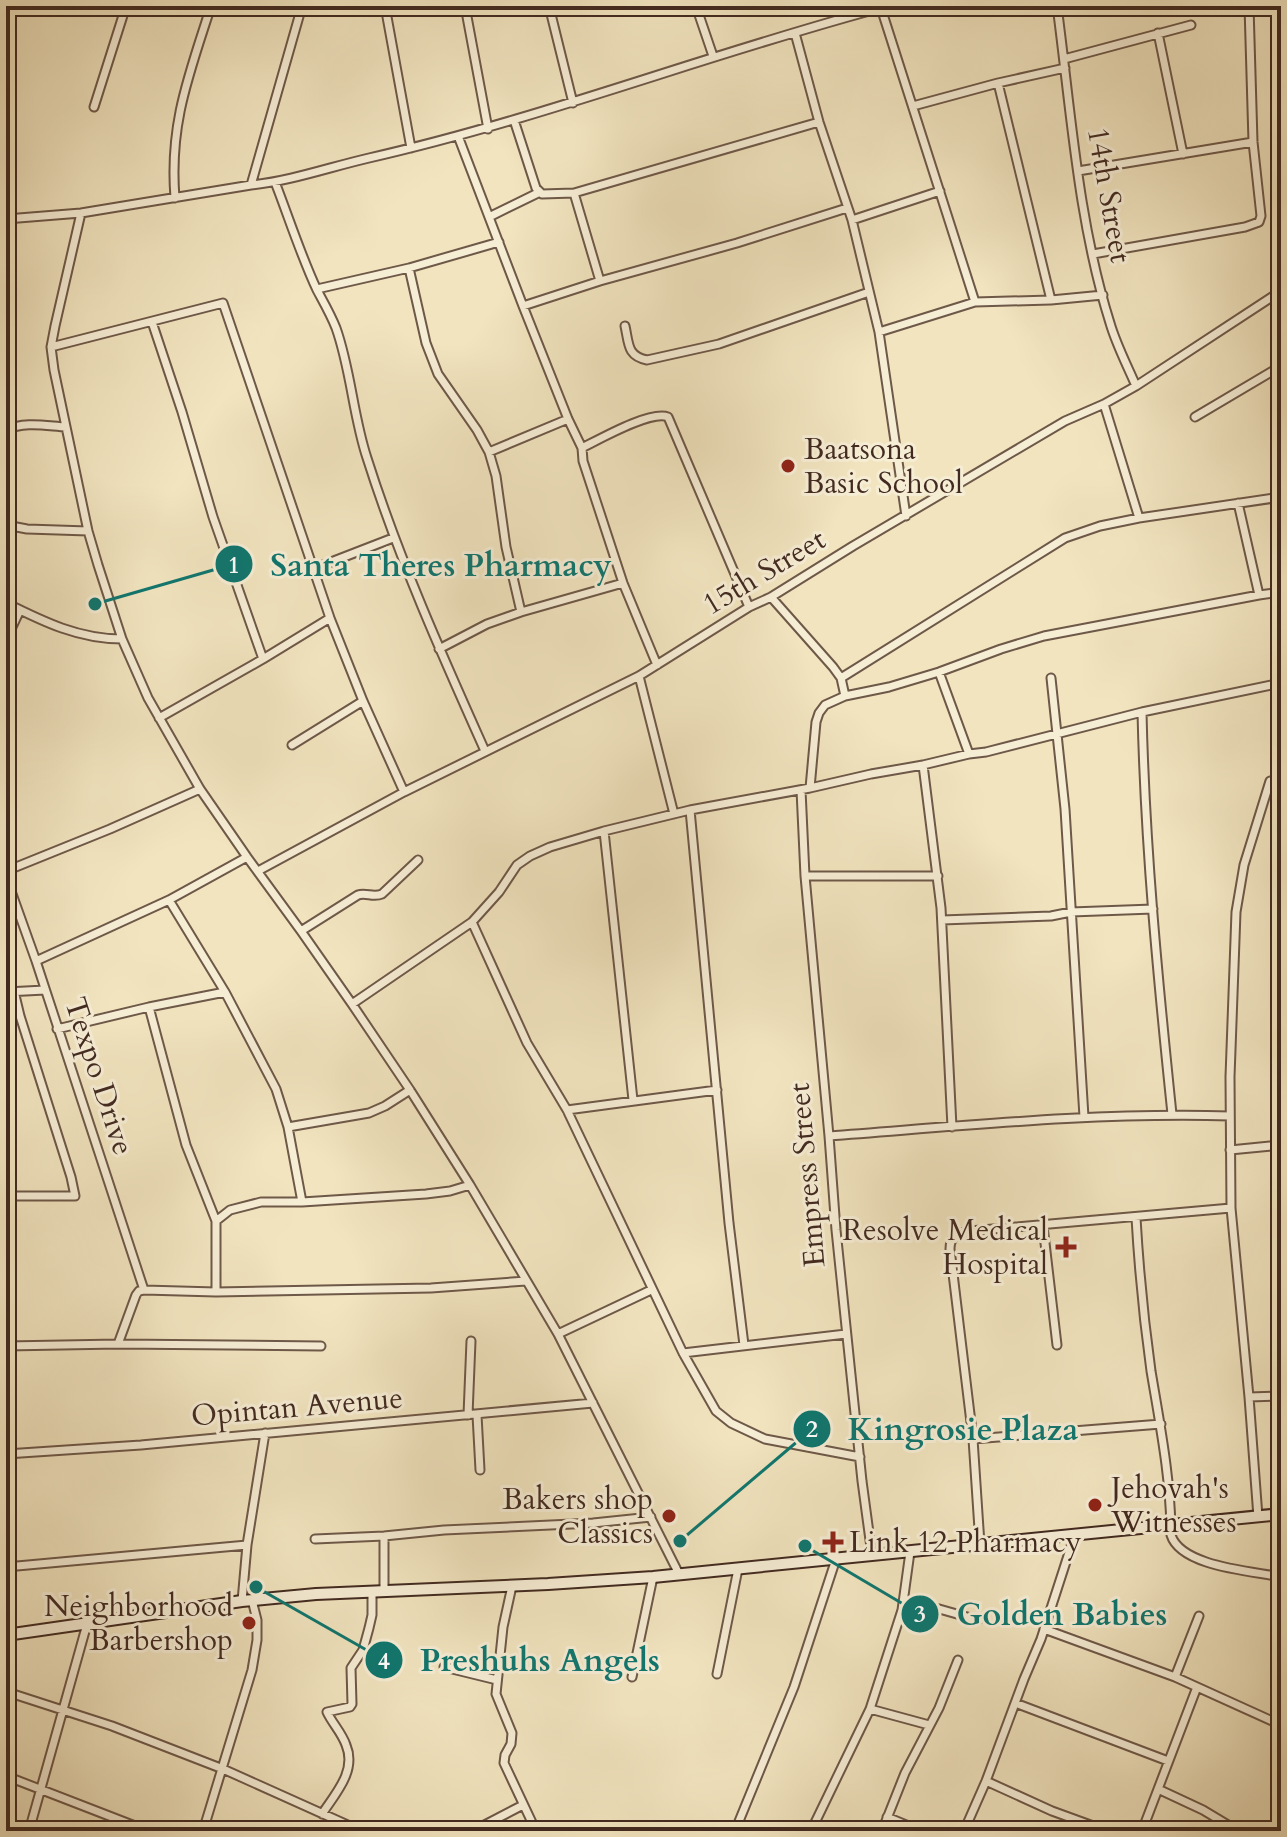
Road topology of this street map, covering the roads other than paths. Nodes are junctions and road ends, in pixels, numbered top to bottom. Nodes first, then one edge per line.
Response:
1 (11, 6) edge
2 (126, 6) edge
3 (211, 6) edge
4 (302, 6) edge
5 (385, 6) edge
6 (465, 6) edge
7 (549, 6) edge
8 (696, 6) edge
9 (1057, 6) edge
10 (1249, 6) edge
11 (884, 7) edge
12 (6, 23) edge
13 (1191, 25) dead end
14 (795, 33) junction
15 (1158, 33) junction
16 (713, 56) junction
17 (1064, 59) junction
18 (1065, 68) junction
19 (998, 83) junction
20 (573, 103) junction
21 (913, 106) junction
22 (94, 107) dead end
23 (514, 120) junction
24 (819, 122) junction
25 (488, 129) junction
26 (458, 136) junction
27 (1253, 142) junction
28 (411, 148) junction
29 (1183, 154) junction
30 (1078, 171) junction
31 (275, 182) junction
32 (251, 185) junction
33 (940, 191) junction
34 (540, 192) junction
35 (574, 193) junction
36 (175, 198) junction
37 (847, 208) junction
38 (81, 213) junction
39 (489, 217) junction
40 (6, 219) edge
41 (852, 220) junction
42 (499, 242) junction
43 (1093, 254) junction
44 (409, 268) junction
45 (600, 281) junction
46 (317, 289) junction
47 (1281, 291) edge
48 (869, 292) junction
49 (1103, 295) junction
50 (1051, 300) junction
51 (975, 302) junction
52 (523, 306) junction
53 (152, 322) junction
54 (625, 326) dead end
55 (879, 332) junction
56 (51, 347) junction
57 (1281, 366) edge
58 (1136, 386) junction
59 (1104, 404) junction
60 (1195, 417) dead end
61 (568, 419) junction
62 (66, 427) junction
63 (6, 430) edge
64 (582, 448) junction
65 (489, 452) junction
66 (1281, 497) edge
67 (1238, 503) junction
68 (906, 516) junction
69 (1139, 518) junction
70 (6, 525) edge
71 (88, 531) junction
72 (393, 538) junction
73 (313, 569) junction
74 (623, 583) junction
75 (1281, 592) edge
76 (1259, 595) junction
77 (771, 597) junction
78 (6, 603) edge
79 (749, 607) junction
80 (20, 610) junction
81 (521, 612) junction
82 (330, 618) junction
83 (122, 639) junction
84 (6, 640) edge
85 (439, 649) junction
86 (263, 659) junction
87 (657, 665) junction
88 (939, 672) junction
89 (639, 676) junction
90 (841, 678) junction
91 (1051, 678) dead end
92 (1281, 683) edge
93 (845, 696) junction
94 (363, 701) junction
95 (1142, 712) junction
96 (159, 718) junction
97 (1057, 734) junction
98 (292, 745) dead end
99 (485, 751) junction
100 (969, 754) junction
101 (923, 765) junction
102 (1270, 781) dead end
103 (200, 789) junction
104 (805, 789) junction
105 (404, 792) junction
106 (690, 810) junction
107 (674, 814) junction
108 (604, 831) junction
109 (247, 857) junction
110 (418, 860) dead end
111 (258, 871) junction
112 (6, 874) edge
113 (805, 876) junction
114 (938, 876) junction
115 (169, 900) junction
116 (1153, 909) junction
117 (1071, 912) junction
118 (942, 920) junction
119 (472, 922) junction
120 (301, 931) junction
121 (36, 961) junction
122 (45, 990) junction
123 (10, 992) edge
124 (225, 992) junction
125 (352, 1004) junction
126 (149, 1007) junction
127 (57, 1029) junction
128 (410, 1090) junction
129 (717, 1090) junction
130 (633, 1100) junction
131 (567, 1110) junction
132 (1172, 1114) junction
133 (1230, 1116) junction
134 (1084, 1117) junction
135 (288, 1127) junction
136 (952, 1127) junction
137 (829, 1136) junction
138 (1281, 1145) edge
139 (1230, 1150) junction
140 (470, 1185) junction
141 (6, 1196) edge
142 (302, 1202) junction
143 (1231, 1208) junction
144 (1136, 1218) junction
145 (216, 1221) junction
146 (1043, 1226) junction
147 (526, 1281) junction
148 (144, 1290) junction
149 (651, 1290) junction
150 (216, 1292) junction
151 (558, 1334) junction
152 (846, 1334) junction
153 (471, 1341) dead end
154 (118, 1344) junction
155 (744, 1345) junction
156 (1057, 1345) dead end
157 (6, 1346) edge
158 (321, 1346) dead end
159 (683, 1353) junction
160 (1281, 1396) edge
161 (1249, 1397) junction
162 (593, 1403) junction
163 (468, 1415) junction
164 (477, 1415) junction
165 (1161, 1424) junction
166 (265, 1433) junction
167 (973, 1439) junction
168 (6, 1454) edge
169 (860, 1457) junction
170 (480, 1470) dead end
171 (1281, 1514) edge
172 (651, 1517) junction
173 (1258, 1517) junction
174 (1171, 1525) junction
175 (1075, 1534) junction
176 (384, 1536) junction
177 (315, 1539) dead end
178 (980, 1544) junction
179 (247, 1545) junction
180 (910, 1552) junction
181 (872, 1555) junction
182 (836, 1559) junction
183 (6, 1567) edge
184 (738, 1569) junction
185 (679, 1574) junction
186 (653, 1577) junction
187 (1281, 1577) edge
188 (512, 1586) junction
189 (378, 1591) junction
190 (904, 1599) junction
191 (247, 1601) junction
192 (1199, 1616) dead end
193 (978, 1620) dead end
194 (87, 1624) junction
195 (1044, 1629) junction
196 (6, 1635) edge
197 (958, 1660) dead end
198 (444, 1667) dead end
199 (717, 1674) dead end
200 (632, 1677) dead end
201 (1175, 1677) junction
202 (497, 1680) junction
203 (1197, 1687) junction
204 (7, 1692) edge
205 (1015, 1703) junction
206 (64, 1709) junction
207 (870, 1709) junction
208 (929, 1725) junction
209 (1281, 1725) edge
210 (1168, 1761) junction
211 (223, 1769) junction
212 (6, 1776) edge
213 (986, 1781) junction
214 (41, 1789) junction
215 (1158, 1789) junction
216 (523, 1805) junction
217 (322, 1814) junction
218 (887, 1817) junction
219 (29, 1831) edge
220 (148, 1831) edge
221 (203, 1831) edge
222 (361, 1831) edge
223 (473, 1831) edge
224 (536, 1831) edge
225 (735, 1831) edge
226 (811, 1831) edge
227 (882, 1831) edge
228 (921, 1831) edge
229 (964, 1831) edge
230 (1107, 1831) edge
231 (1142, 1831) edge
232 (1238, 1831) edge

1 - 12 main road
2 - 22 street
3 - 36 street
4 - 32 street
5 - 28 street
6 - 25 street
7 - 20 street
8 - 16 street
9 - 17 street, 14th Street
10 - 27 street
11 - 14 street
11 - 21 street
13 - 15 street
14 - 16 street
14 - 24 street
15 - 17 street
15 - 29 street
16 - 20 street
17 - 18 street, 14th Street
18 - 19 street
18 - 30 street, 14th Street
19 - 21 street
19 - 50 street
20 - 23 street
21 - 33 street
23 - 25 street
23 - 34 street
24 - 35 street
24 - 37 street
25 - 26 street
26 - 28 street
26 - 39 street
27 - 29 street
27 - 43 street
28 - 31 street
29 - 30 street
30 - 43 street, 14th Street
31 - 32 street
31 - 46 street
32 - 36 street
33 - 41 street
33 - 51 street
34 - 35 street
34 - 39 street
35 - 45 street
36 - 38 street
37 - 41 street
37 - 45 street
38 - 40 street
38 - 56 street
39 - 42 street
41 - 48 street
42 - 44 street
42 - 52 street
43 - 49 street, 14th Street
44 - 46 street
44 - 65 street
45 - 52 street
46 - 72 street
47 - 58 street, 15th Street
48 - 54 street
48 - 55 street
49 - 50 street
49 - 58 street, 14th Street
50 - 51 street
51 - 55 street
52 - 61 street
53 - 56 street
53 - 73 street
53 - 86 street
55 - 68 street
56 - 62 street
57 - 60 street
58 - 59 street, 15th Street
59 - 68 street, 15th Street
59 - 69 street
61 - 64 street
61 - 65 street
62 - 63 street
62 - 71 street
64 - 74 street
64 - 79 street
65 - 81 street
66 - 67 street
67 - 69 street
67 - 76 street
68 - 77 street, 15th Street
69 - 90 street
70 - 71 street
71 - 83 street
72 - 73 street
72 - 85 street
73 - 82 street
74 - 81 street
74 - 87 street
75 - 76 street
76 - 88 street
77 - 79 street, 15th Street
77 - 90 street
78 - 80 street
79 - 87 street, 15th Street
80 - 83 street
80 - 84 street
81 - 85 street
82 - 86 street
82 - 94 street
83 - 96 street
85 - 99 street
86 - 96 street
87 - 89 street, 15th Street
88 - 93 street
88 - 100 street
89 - 99 street, 15th Street
89 - 107 street
90 - 93 street
91 - 97 street
92 - 95 street
93 - 104 street, Empress Street
94 - 98 street
94 - 105 street
95 - 97 street
95 - 116 street
96 - 103 street
97 - 100 street
97 - 117 street
99 - 105 street, 15th Street
100 - 101 street
101 - 104 street
101 - 114 street
102 - 133 street
103 - 109 street
103 - 112 street
104 - 106 street
104 - 113 street, Empress Street
105 - 111 street, 15th Street
106 - 107 street
106 - 129 street
107 - 108 street
108 - 119 street
108 - 130 street
109 - 111 street
109 - 115 street
110 - 120 street
111 - 120 street
112 - 121 street, Texpo Drive
113 - 114 street
113 - 137 street, Empress Street
114 - 118 street
115 - 121 street
115 - 124 street
116 - 117 street
116 - 132 street
117 - 118 street
117 - 134 street
118 - 136 street
119 - 125 street
119 - 131 street
120 - 125 street
121 - 122 street, Texpo Drive
122 - 123 street
122 - 127 street, Texpo Drive
123 - 141 street
124 - 126 street
124 - 135 street
125 - 128 street
126 - 127 street
126 - 145 street
127 - 148 street, Texpo Drive
128 - 135 street
128 - 140 street
129 - 130 street
129 - 155 street
130 - 131 street
131 - 149 street
132 - 133 street
132 - 134 street
133 - 139 street
134 - 136 street
135 - 142 street
136 - 137 street
137 - 152 street, Empress Street
138 - 139 street
139 - 143 street
140 - 142 street
140 - 147 street
142 - 145 street
143 - 144 street
143 - 161 street
144 - 146 street
144 - 165 street
145 - 150 street
146 - 156 street
146 - 167 street
147 - 150 street
147 - 151 street
148 - 150 street
148 - 154 street
149 - 151 street
149 - 159 street
151 - 162 street
152 - 155 street
152 - 169 street, Empress Street
153 - 163 street
154 - 157 street
154 - 158 street
155 - 159 street
159 - 169 street
160 - 161 street
161 - 173 street
162 - 164 street, Opintan Avenue
162 - 172 street
163 - 164 street, Opintan Avenue
163 - 166 street, Opintan Avenue
164 - 170 street
165 - 167 street
165 - 174 street
166 - 168 street, Opintan Avenue
166 - 179 street
167 - 178 street
169 - 181 street, Empress Street
171 - 173 main road
172 - 176 street
172 - 185 street
173 - 174 main road
174 - 175 main road
174 - 187 street
175 - 178 main road
175 - 195 street
176 - 177 street
176 - 189 street
178 - 180 main road
179 - 183 street
179 - 191 street
180 - 181 main road
180 - 190 street
181 - 182 main road
182 - 184 main road
182 - 225 street
184 - 185 main road
184 - 199 street
185 - 186 main road
186 - 188 main road
186 - 200 street
188 - 189 main road
188 - 202 street
189 - 191 main road
189 - 217 street
190 - 193 street
190 - 207 street
191 - 194 main road
191 - 211 street
192 - 201 street
194 - 196 main road
194 - 206 street
195 - 201 street
195 - 205 street
197 - 208 street
198 - 202 street
201 - 203 street
202 - 216 street
203 - 209 street
203 - 210 street
204 - 206 street
205 - 210 street
205 - 213 street
206 - 211 street
206 - 214 street
207 - 208 street
207 - 226 street
208 - 218 street
210 - 215 street
211 - 217 street
211 - 221 street
212 - 214 street
213 - 229 street
213 - 230 street
214 - 219 street
214 - 220 street
215 - 231 street
215 - 232 street
216 - 223 street
216 - 224 street
217 - 222 street
218 - 227 street
218 - 228 street

